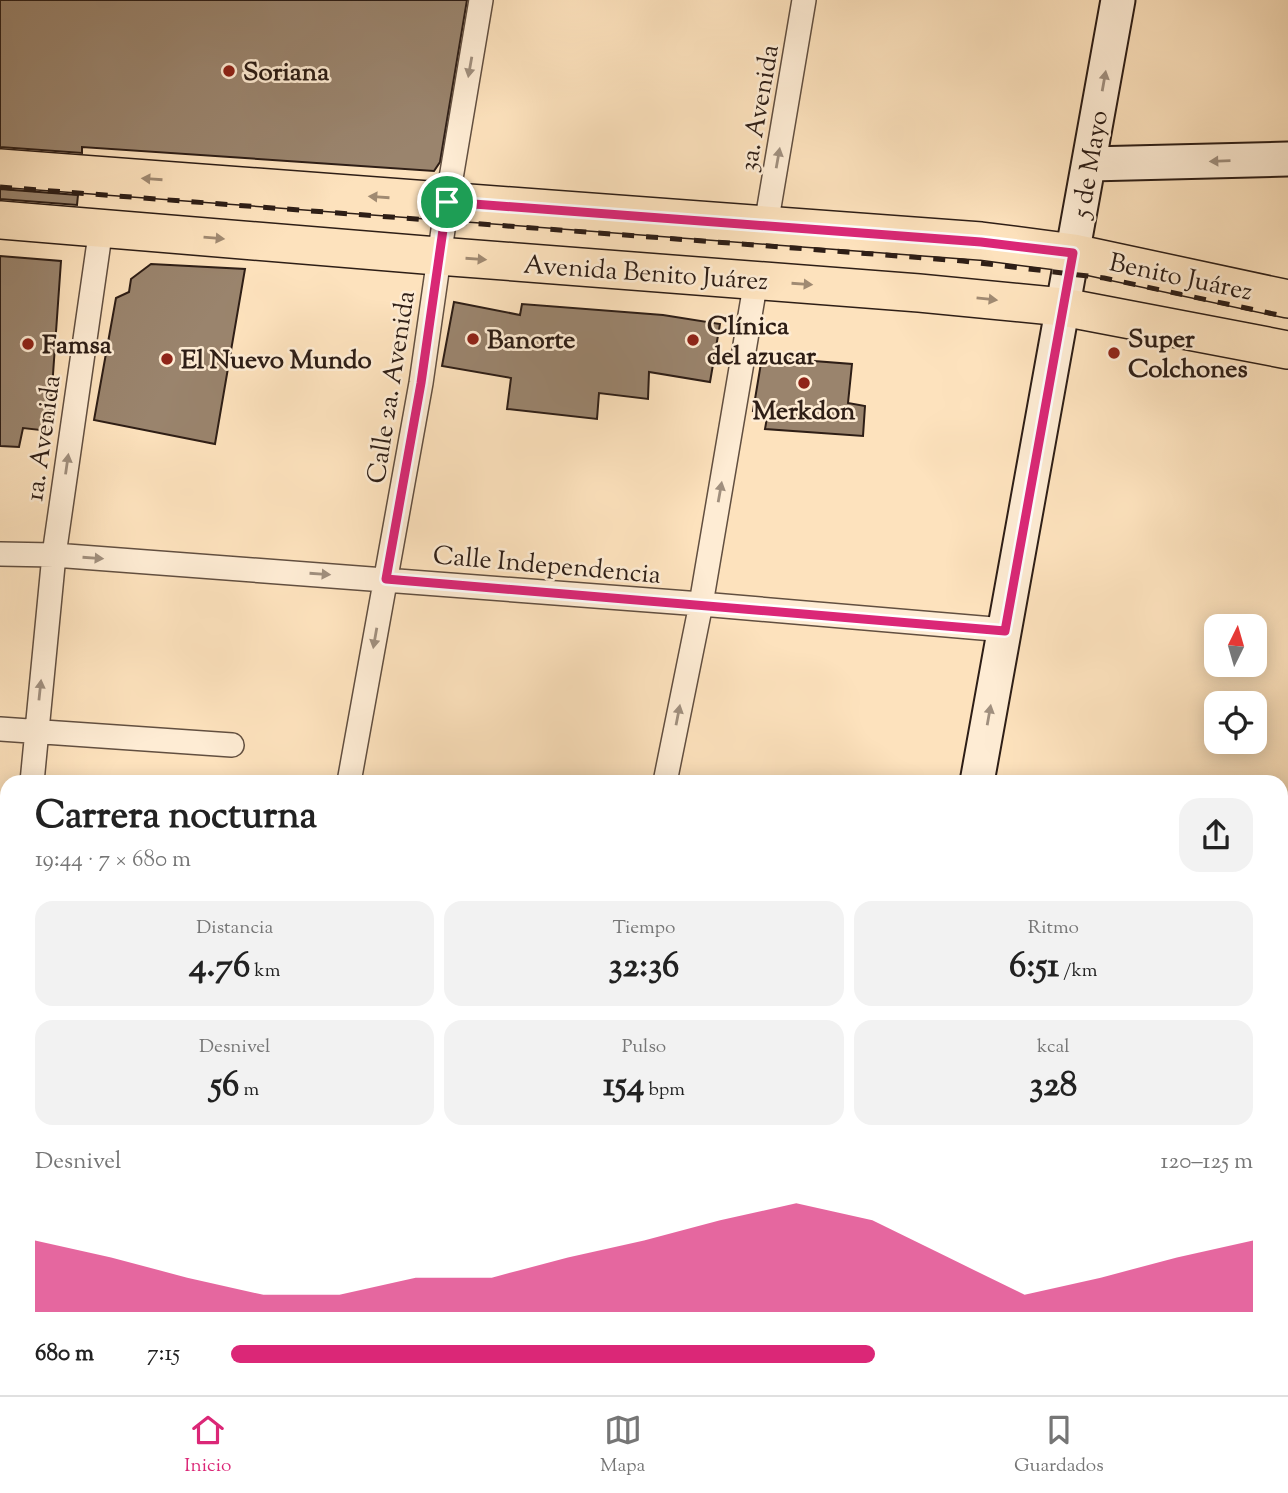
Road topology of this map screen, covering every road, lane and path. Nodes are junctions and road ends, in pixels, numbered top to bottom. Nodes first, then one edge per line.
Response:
1 (481, 0) edge
2 (804, 0) edge
3 (1118, 0) edge
4 (1288, 159) edge
5 (1090, 164) junction
6 (0, 168) edge
7 (447, 202) junction
8 (0, 220) edge
9 (766, 225) junction
10 (101, 229) junction
11 (1073, 253) junction
12 (439, 256) junction
13 (756, 280) junction
14 (1288, 299) edge
15 (1063, 307) junction
16 (1288, 350) edge
17 (0, 554) edge
18 (54, 555) junction
19 (386, 579) junction
20 (701, 604) junction
21 (1005, 631) junction
22 (0, 729) edge
23 (36, 732) junction
24 (232, 745) dead end
25 (33, 775) edge
26 (350, 775) edge
27 (666, 775) edge
28 (978, 775) edge

1 -> 7 street, Calle 2a. Avenida
9 -> 2 street, 3a. Avenida
5 -> 3 street, 5 de Mayo
4 -> 5 street
5 - 11 street, 5 de Mayo
7 -> 6 main road
7 - 9 main road, Benito Juárez
7 - 12 street, Calle 2a. Avenida
8 - 10 main road, Avenida Benito Juárez
9 - 11 main road, Benito Juárez
10 -> 12 main road, Avenida Benito Juárez
18 -> 10 street, 1a. Avenida
11 - 14 main road, Benito Juárez
11 - 15 street, 5 de Mayo
12 -> 13 main road, Avenida Benito Juárez
12 - 19 street, Calle 2a. Avenida
13 -> 15 main road, Avenida Benito Juárez
20 -> 13 street
15 - 16 main road, Avenida Benito Juárez
15 - 21 street, 5 de Mayo
17 - 18 street, Calle Independencia
18 -> 19 street, Calle Independencia
23 -> 18 street, 1a. Avenida
19 - 20 street, Calle Independencia
19 -> 26 street, Calle 2a. Avenida
20 - 21 street, Calle Independencia
27 -> 20 street
28 -> 21 street, 5 de Mayo
22 - 23 street
23 - 24 street
23 - 25 street, 1a. Avenida

